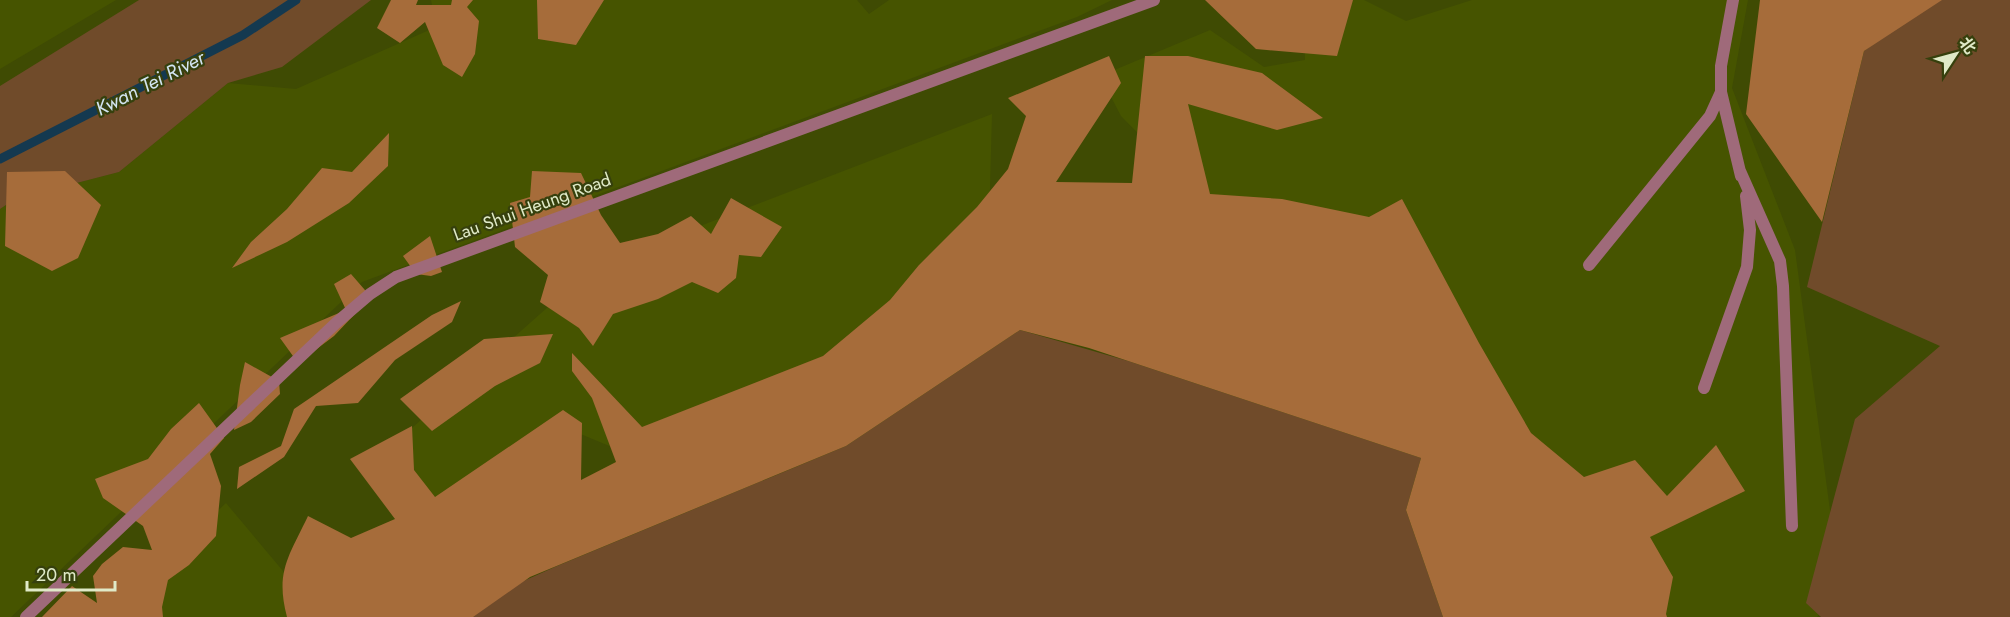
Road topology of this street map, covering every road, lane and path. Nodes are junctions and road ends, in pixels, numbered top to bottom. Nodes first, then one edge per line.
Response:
1 (1154, 0) edge
2 (1733, 0) edge
3 (1721, 92) junction
4 (1740, 171) junction
5 (1589, 266) dead end
6 (1704, 388) dead end
7 (1792, 526) dead end
8 (26, 617) edge

1 - 8 street, Lau Shui Heung Road
2 - 3 street
3 - 4 street
3 - 5 street
4 - 6 street
4 - 7 street

